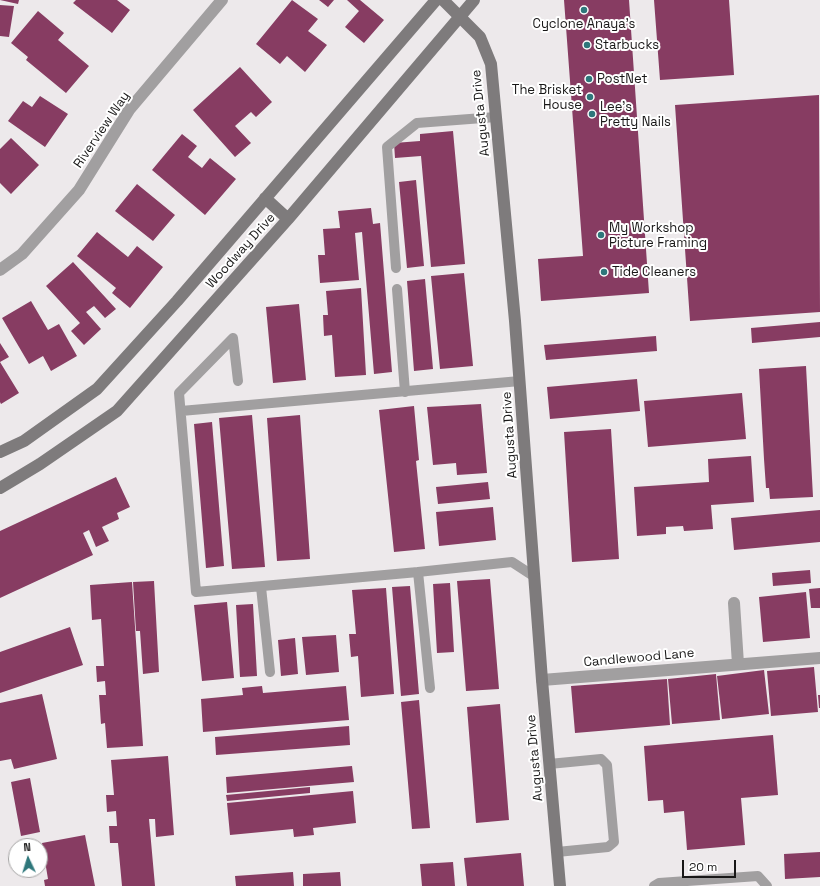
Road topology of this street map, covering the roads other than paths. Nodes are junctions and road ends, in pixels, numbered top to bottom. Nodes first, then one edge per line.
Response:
1 (222, 0) edge
2 (436, 0) edge
3 (443, 0) edge
4 (474, 0) edge
5 (460, 17) junction
6 (496, 117) junction
7 (265, 198) junction
8 (288, 220) junction
9 (396, 268) dead end
10 (0, 270) edge
11 (397, 289) dead end
12 (520, 381) junction
13 (238, 382) dead end
14 (405, 392) junction
15 (181, 411) junction
16 (0, 452) edge
17 (0, 488) edge
18 (418, 572) junction
19 (536, 576) junction
20 (261, 586) junction
21 (734, 603) dead end
22 (820, 658) edge
23 (738, 664) junction
24 (270, 672) dead end
25 (542, 680) junction
26 (430, 688) dead end
27 (549, 764) junction
28 (557, 852) junction
29 (560, 886) edge
30 (654, 886) edge
31 (767, 886) edge

1 - 10 street, Riverview Way
2 - 7 main road, Woodway Drive
3 - 5 main road, Augusta Drive
4 - 5 main road, Woodway Drive
5 - 6 main road, Augusta Drive
5 - 8 main road, Woodway Drive
6 - 9 lane
6 - 12 main road, Augusta Drive
7 - 8 main road
7 - 16 main road, Woodway Drive
8 - 17 main road, Woodway Drive
11 - 14 lane
12 - 14 lane
12 - 19 main road, Augusta Drive
13 - 15 lane
14 - 15 lane
15 - 20 lane
18 - 19 lane
18 - 20 lane
18 - 26 lane
19 - 25 main road, Augusta Drive
20 - 24 lane
21 - 23 street
22 - 23 street, Candlewood Lane
23 - 25 street, Candlewood Lane
25 - 27 main road, Augusta Drive
27 - 28 main road, Augusta Drive
27 - 28 lane
28 - 29 main road, Augusta Drive
30 - 31 lane

